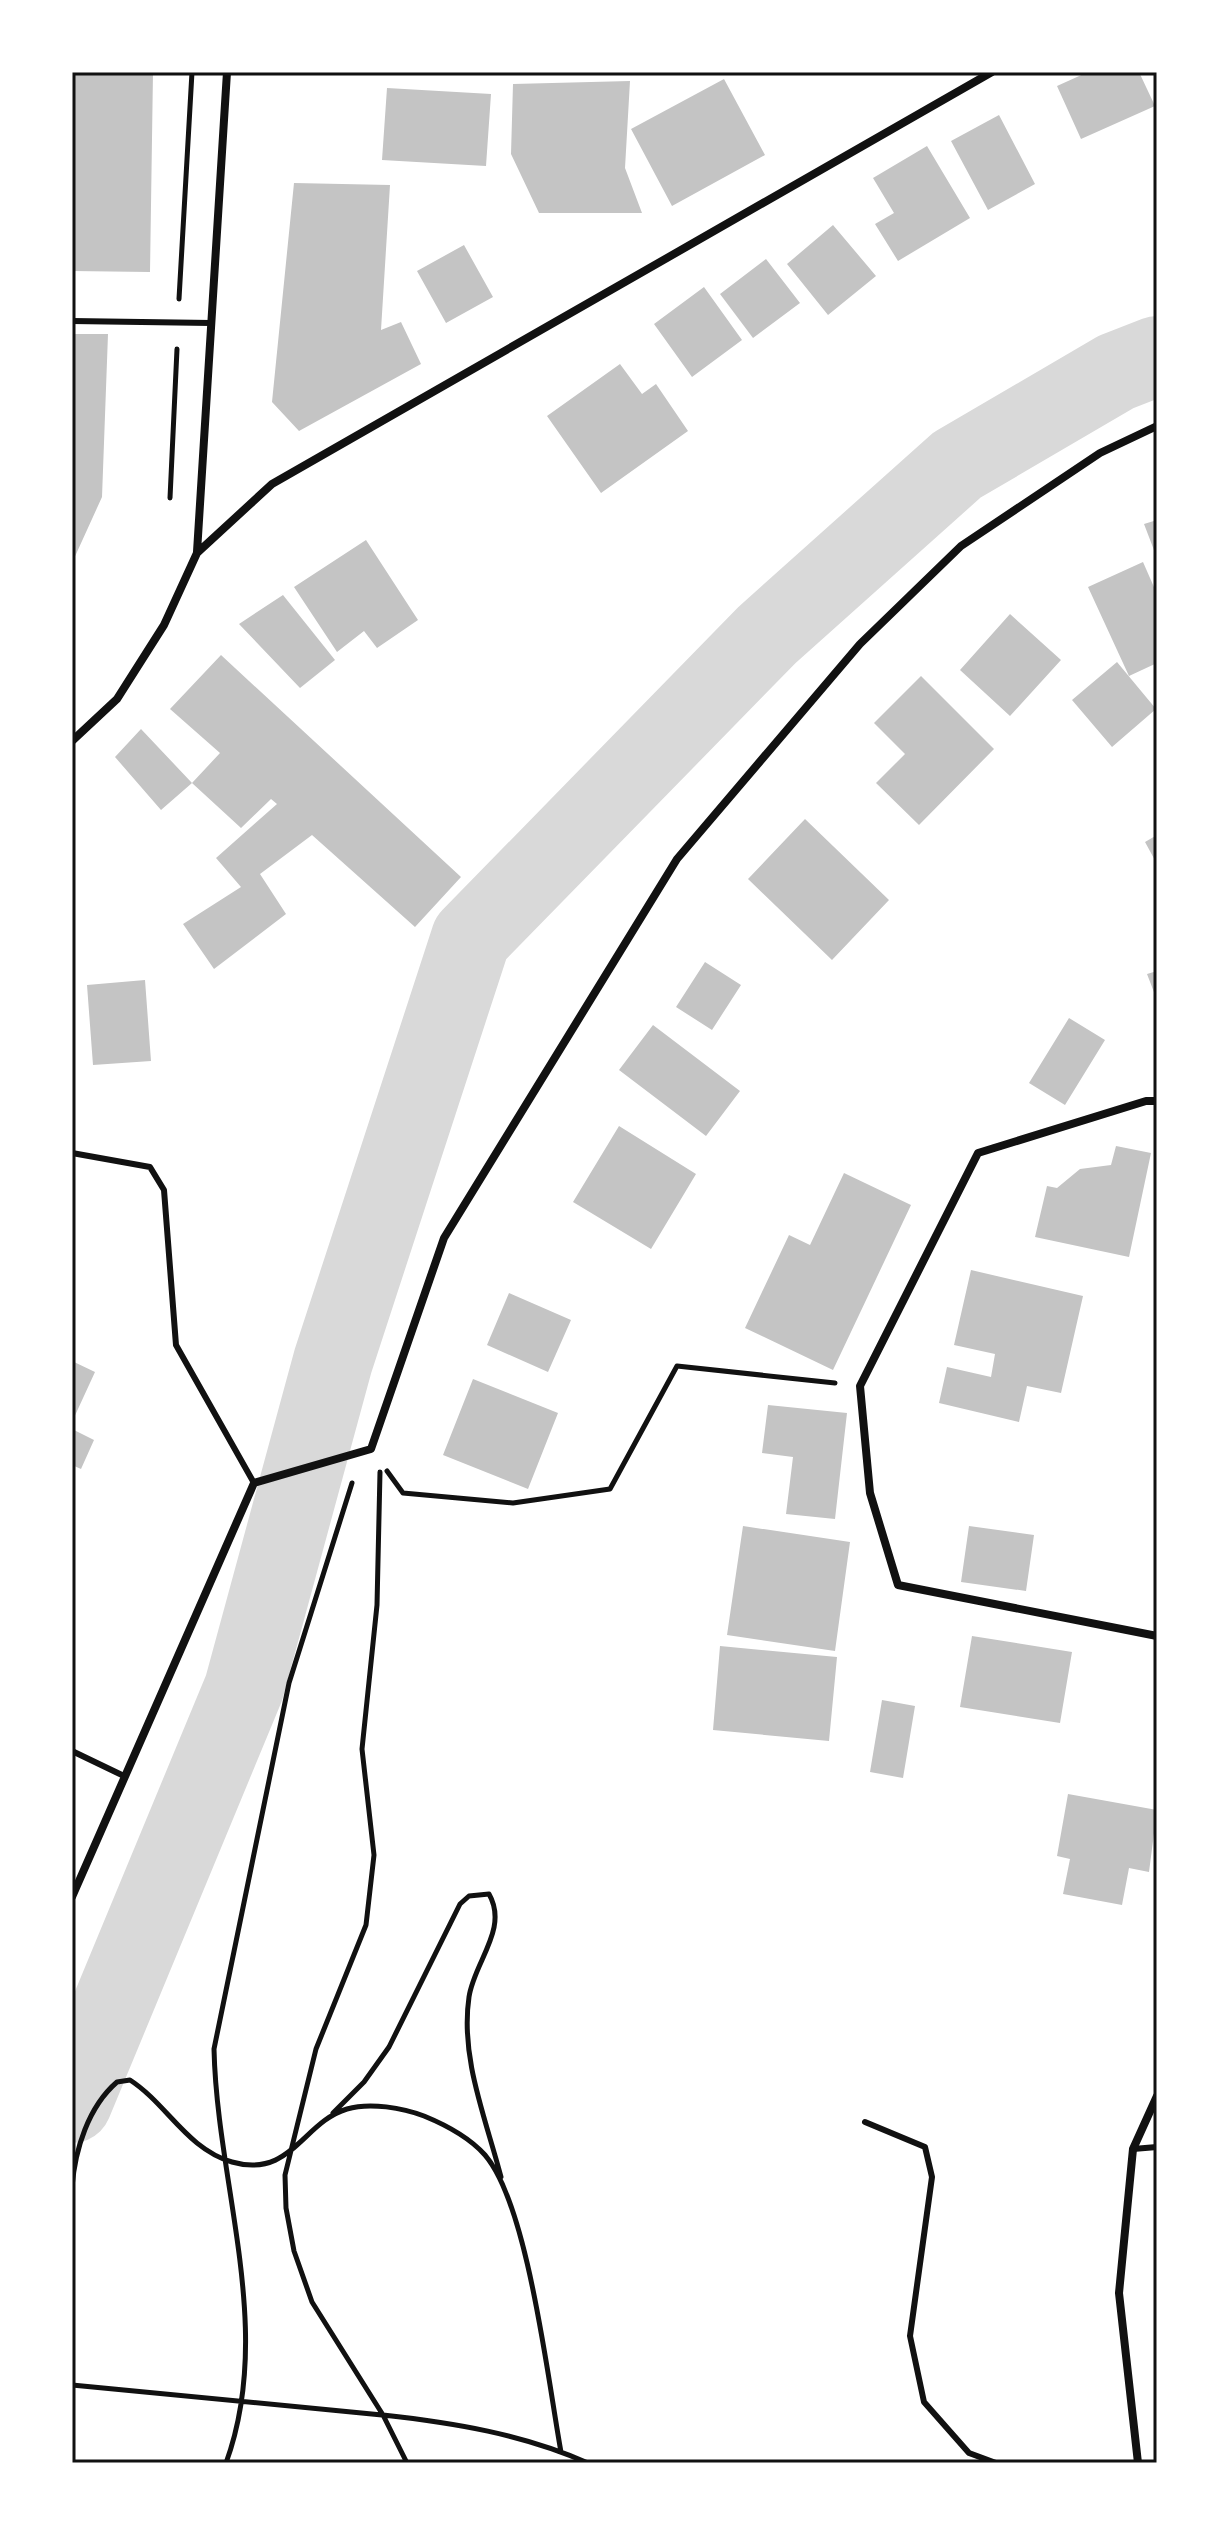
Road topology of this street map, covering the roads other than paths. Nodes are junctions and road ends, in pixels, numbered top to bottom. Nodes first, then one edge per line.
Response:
1 (227, 72) edge
2 (992, 72) edge
3 (72, 321) edge
4 (211, 323) junction
5 (1157, 426) edge
6 (197, 553) junction
7 (72, 741) edge
8 (1157, 1101) edge
9 (72, 1153) edge
10 (254, 1483) junction
11 (1157, 1636) edge
12 (72, 1751) edge
13 (124, 1776) junction
14 (72, 1897) edge
15 (1157, 2096) edge
16 (865, 2122) dead end
17 (1157, 2147) edge
18 (1133, 2149) junction
19 (996, 2463) edge
20 (1138, 2463) edge

1 - 4 street
2 - 6 street
3 - 4 lane
4 - 6 street
5 - 10 street
6 - 7 street
8 - 11 street
9 - 10 lane
10 - 13 street
12 - 13 lane
13 - 14 street
15 - 18 street
16 - 19 lane
17 - 18 lane
18 - 20 street

